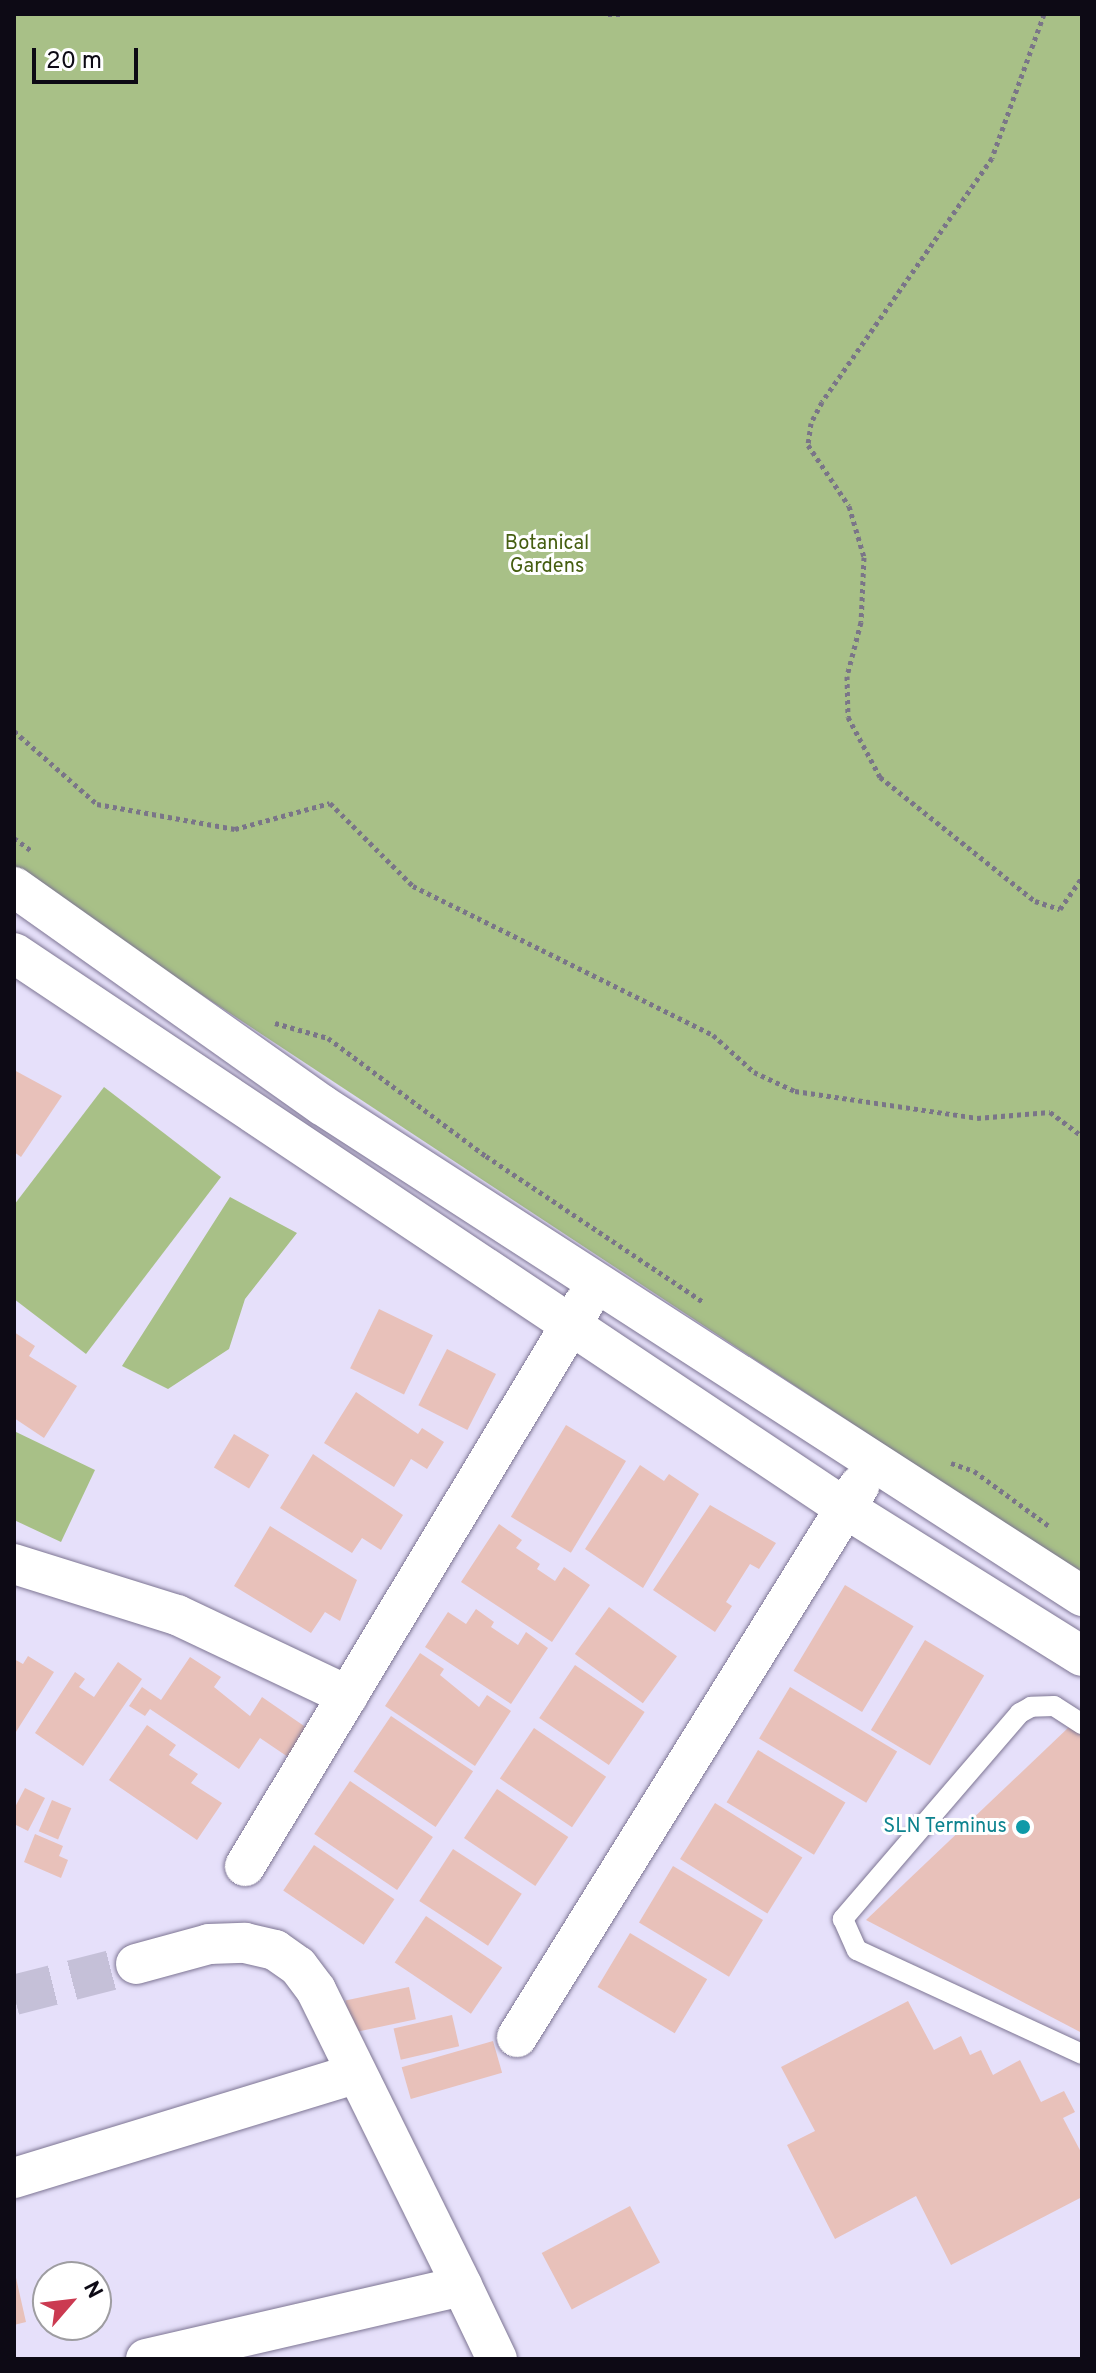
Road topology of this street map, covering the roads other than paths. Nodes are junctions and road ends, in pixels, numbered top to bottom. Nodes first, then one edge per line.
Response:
1 (14, 887) edge
2 (14, 953) edge
3 (597, 1282) junction
4 (570, 1326) junction
5 (874, 1462) junction
6 (845, 1508) junction
7 (14, 1564) edge
8 (1082, 1596) edge
9 (1082, 1656) edge
10 (348, 1696) junction
11 (1082, 1724) edge
12 (245, 1866) dead end
13 (136, 1964) tunnel mouth
14 (517, 2037) dead end
15 (1082, 2054) edge
16 (354, 2074) junction
17 (14, 2178) edge
18 (462, 2286) junction
19 (146, 2359) edge
20 (497, 2359) edge

1 - 3 street
2 - 4 street
3 - 4 street
3 - 5 street
4 - 6 street
4 - 10 street
5 - 6 street
5 - 8 street
6 - 9 street
6 - 14 street
7 - 10 street
10 - 12 street
11 - 15 lane
13 - 16 street
16 - 17 street
16 - 18 street
18 - 19 street
18 - 20 street

